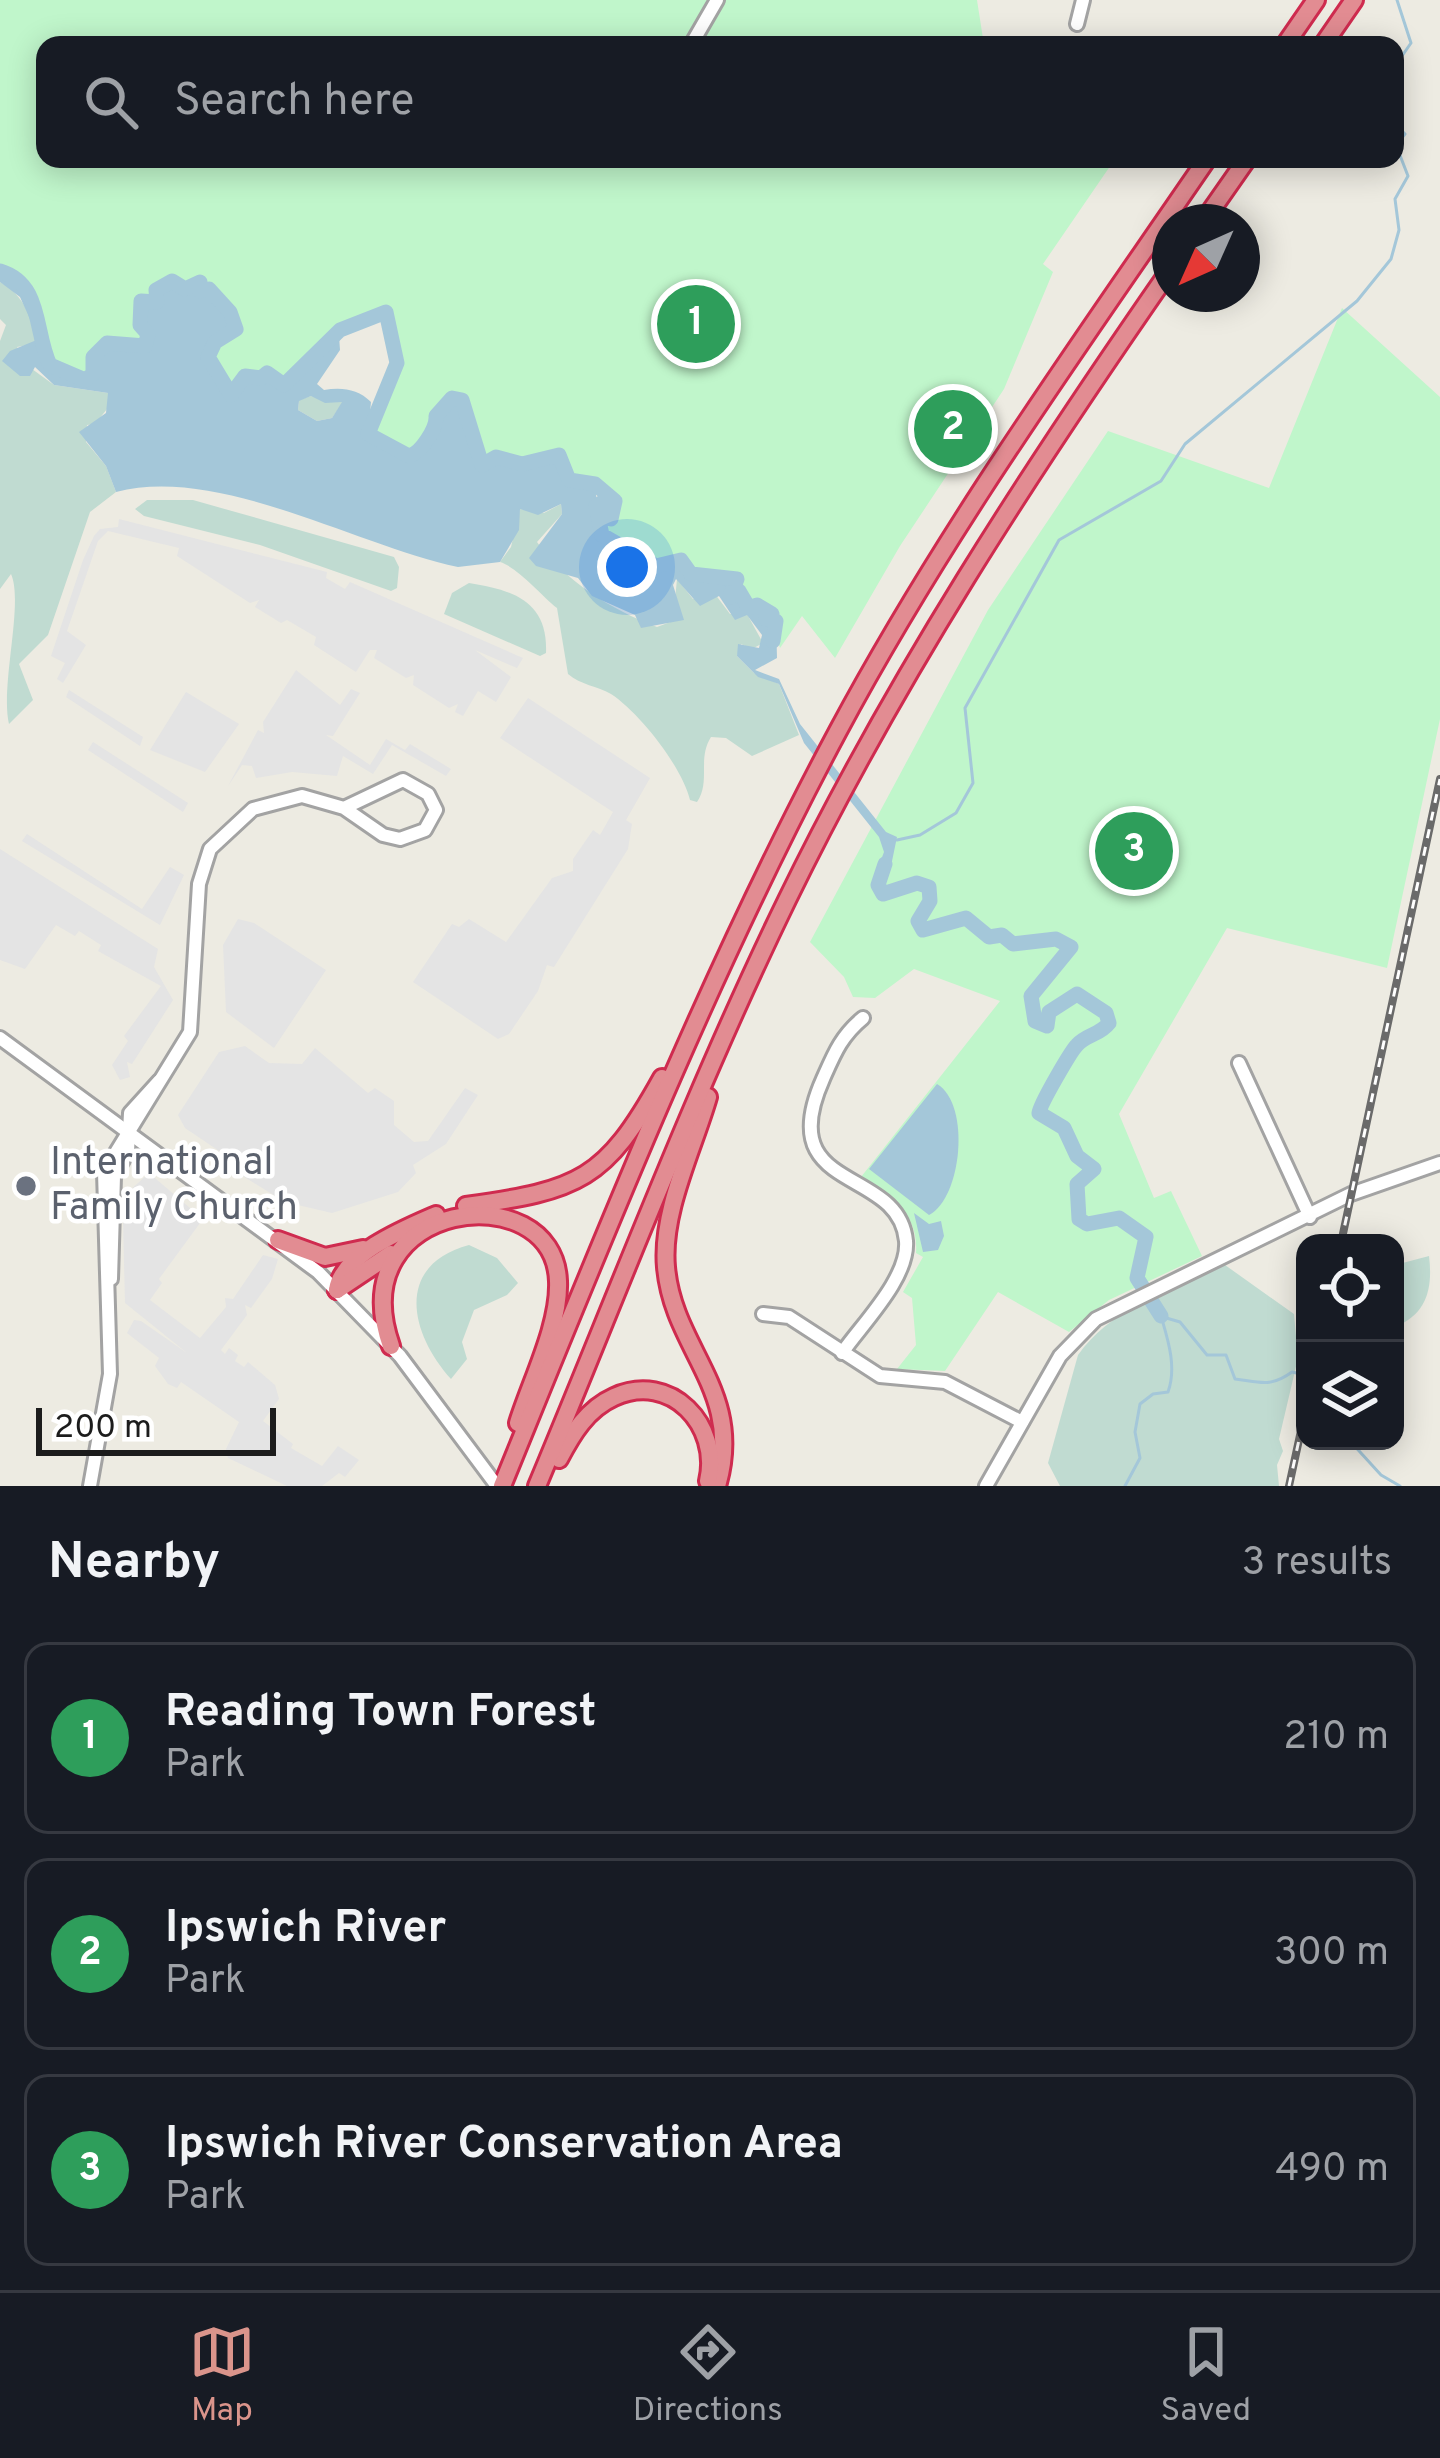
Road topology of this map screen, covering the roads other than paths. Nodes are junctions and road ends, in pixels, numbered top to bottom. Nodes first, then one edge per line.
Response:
1 (717, 0) edge
2 (1083, 0) edge
3 (1316, 0) edge
4 (1354, 0) edge
5 (1077, 24) dead end
6 (696, 36) edge
7 (1291, 36) edge
8 (1329, 36) edge
9 (1202, 168) edge
10 (1241, 168) edge
11 (1216, 204) edge
12 (1152, 297) edge
13 (344, 808) junction
14 (706, 998) junction
15 (734, 1012) junction
16 (863, 1018) dead end
17 (0, 1038) edge
18 (1239, 1063) dead end
19 (130, 1132) junction
20 (1440, 1163) edge
21 (1310, 1217) junction
22 (401, 1239) junction
23 (278, 1240) junction
24 (338, 1290) junction
25 (763, 1314) dead end
26 (391, 1346) junction
27 (842, 1353) junction
28 (1022, 1422) junction
29 (508, 1464) junction
30 (90, 1486) edge
31 (499, 1486) edge
32 (541, 1486) edge
33 (707, 1486) edge
34 (718, 1486) edge
35 (986, 1486) edge

1 - 6 street
2 - 5 street
3 - 7 highway
4 - 8 highway
9 - 14 highway
10 - 11 highway
12 - 15 highway
13 - 13 street
13 - 19 street
14 - 22 highway
14 - 29 highway
15 - 32 highway
15 - 34 highway
16 - 27 street
17 - 19 street
18 - 21 street
19 - 23 street
19 - 30 street
20 - 21 street
21 - 28 street
22 - 23 highway
22 - 24 highway
22 - 26 highway
22 - 29 highway
23 - 24 street
24 - 26 street
25 - 27 street
26 - 31 street
27 - 28 street
28 - 35 street
29 - 31 highway
32 - 33 highway

